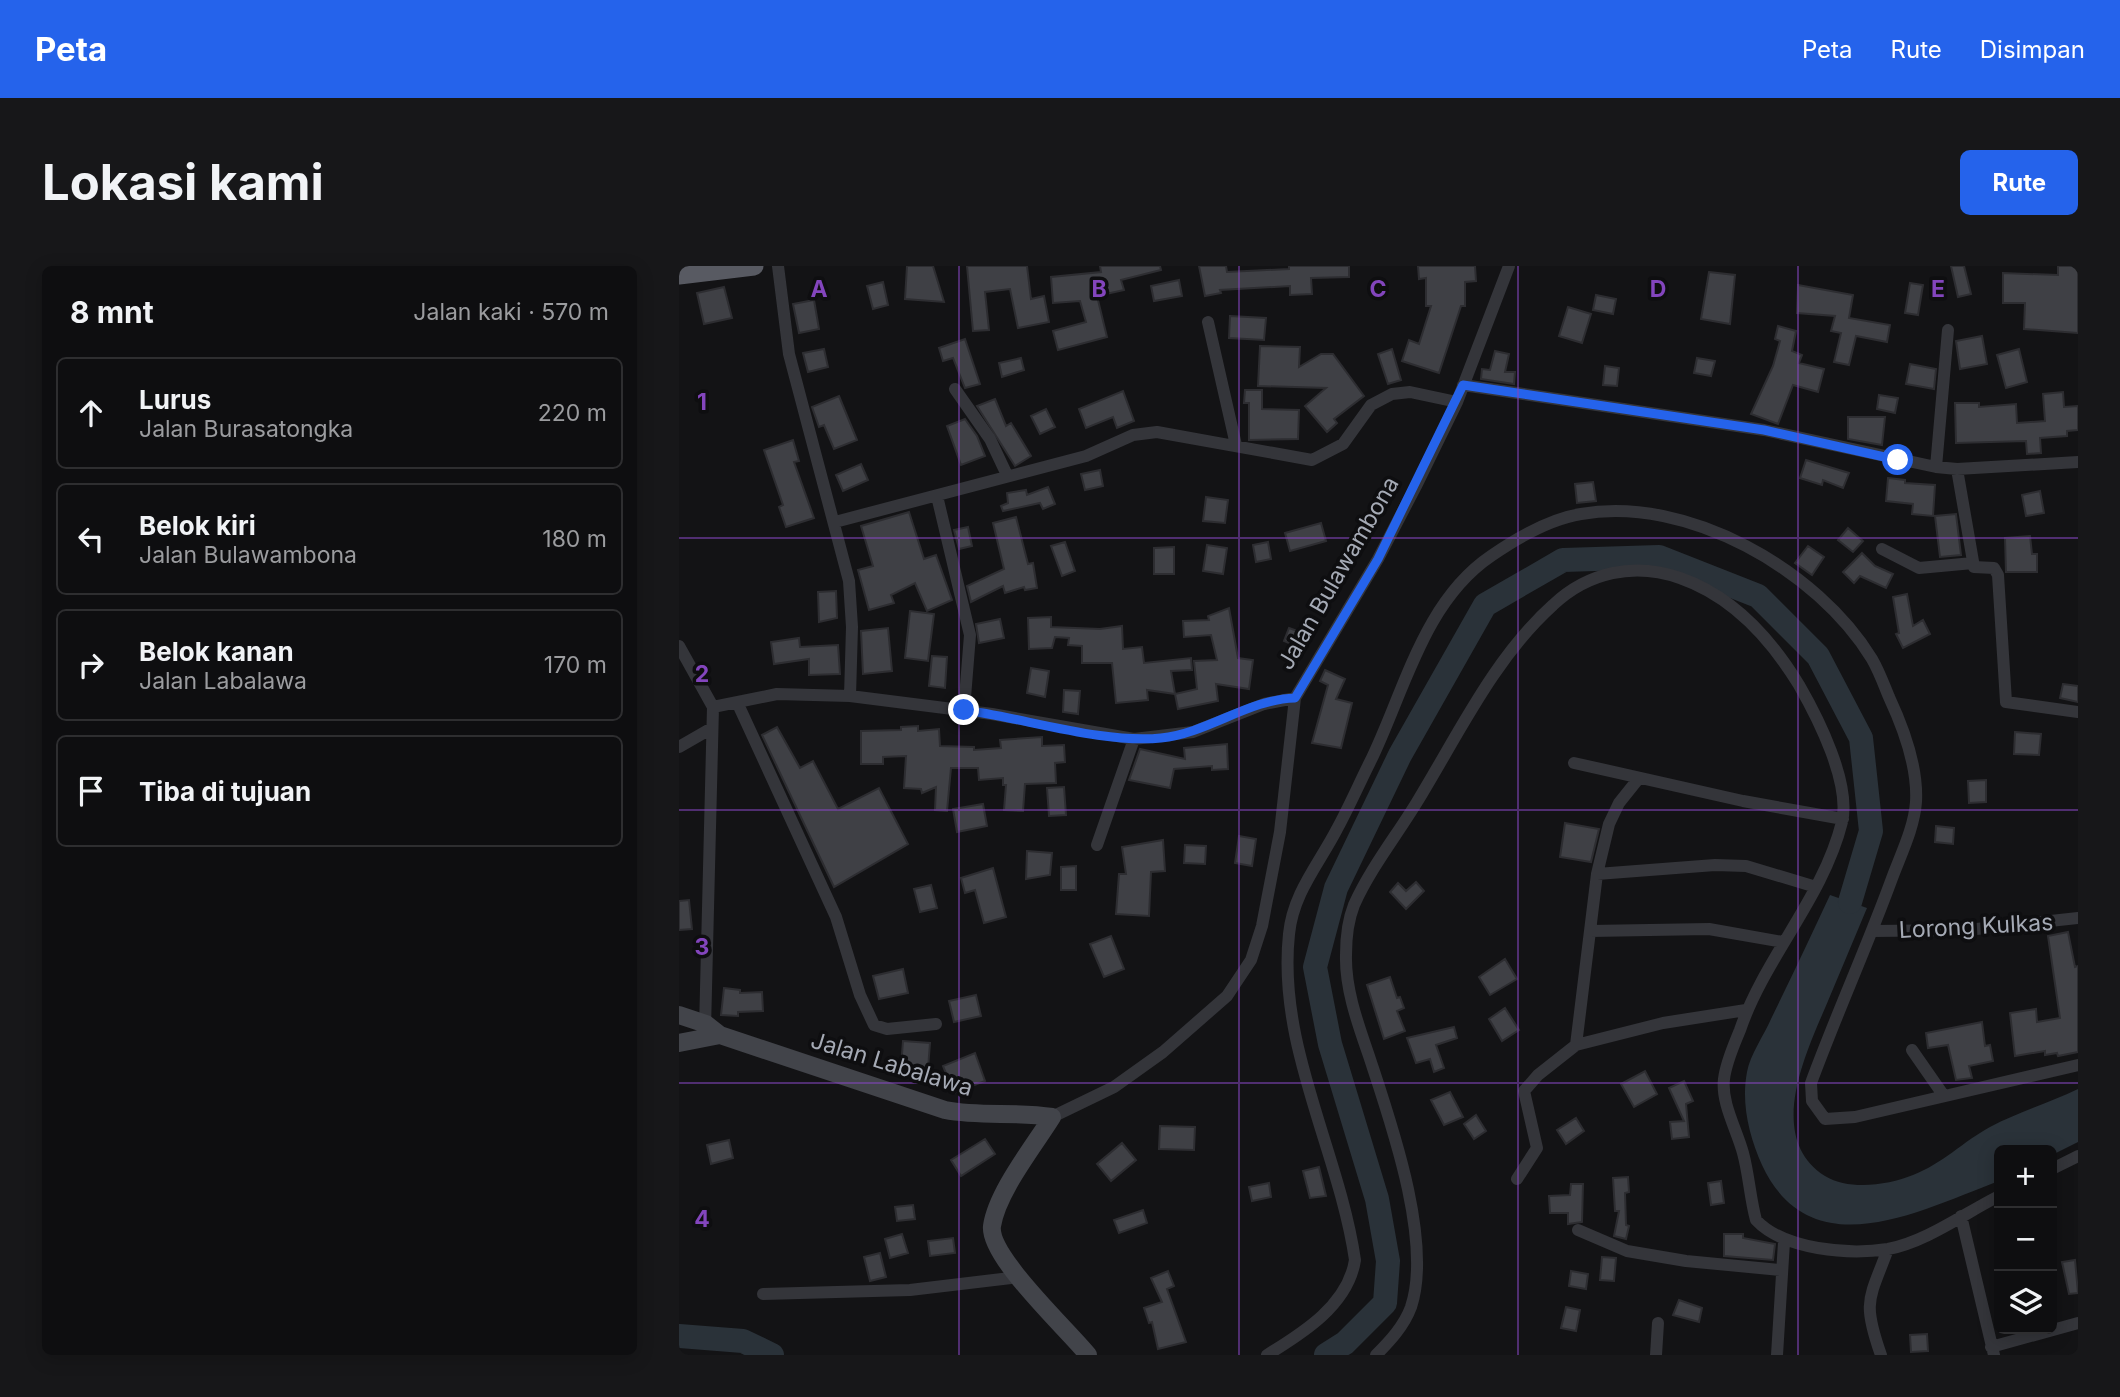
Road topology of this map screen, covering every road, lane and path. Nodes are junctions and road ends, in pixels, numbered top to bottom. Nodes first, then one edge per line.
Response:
1 (754, 266) edge
2 (778, 266) edge
3 (1509, 266) edge
4 (679, 275) edge
5 (1208, 322) dead end
6 (1948, 330) dead end
7 (1463, 385) junction
8 (955, 389) dead end
9 (1457, 402) junction
10 (1236, 445) junction
11 (2078, 462) edge
12 (1936, 467) junction
13 (1957, 469) junction
14 (1007, 475) junction
15 (937, 496) junction
16 (835, 522) junction
17 (1882, 549) dead end
18 (1973, 563) junction
19 (679, 646) edge
20 (849, 696) junction
21 (1295, 698) junction
22 (737, 702) junction
23 (713, 707) junction
24 (964, 710) junction
25 (2078, 712) edge
26 (712, 728) junction
27 (1134, 738) junction
28 (679, 747) edge
29 (1574, 763) dead end
30 (1639, 778) junction
31 (1843, 819) junction
32 (1097, 845) dead end
33 (1597, 874) junction
34 (1816, 887) junction
35 (2078, 918) edge
36 (1590, 931) junction
37 (1873, 931) junction
38 (1783, 942) junction
39 (1747, 1010) junction
40 (679, 1015) edge
41 (936, 1024) dead end
42 (710, 1032) junction
43 (679, 1043) edge
44 (1576, 1045) junction
45 (1912, 1050) dead end
46 (2078, 1065) edge
47 (1944, 1096) junction
48 (1052, 1117) junction
49 (2078, 1156) edge
50 (2057, 1166) edge
51 (1517, 1179) dead end
52 (1994, 1199) edge
53 (1961, 1216) junction
54 (1578, 1230) dead end
55 (1784, 1242) junction
56 (1888, 1249) junction
57 (1781, 1270) junction
58 (1019, 1278) junction
59 (763, 1294) dead end
60 (1658, 1323) dead end
61 (2078, 1323) edge
62 (1992, 1351) edge
63 (1087, 1355) edge
64 (1267, 1355) edge
65 (1376, 1355) edge
66 (1656, 1355) edge
67 (1777, 1355) edge
68 (1881, 1355) edge

1 - 4 highway
2 - 16 street
3 - 7 street, Jalan Bulawambona
5 - 10 street
6 - 12 street
7 - 9 street, Jalan Bulawambona
7 - 12 street
8 - 14 street
9 - 10 street
9 - 21 street, Jalan Bulawambona
10 - 14 street
11 - 13 street
12 - 13 street
13 - 18 street
14 - 15 street
15 - 16 street
15 - 24 street
16 - 20 street
17 - 18 street
18 - 25 street
19 - 23 street
20 - 22 street
20 - 24 street
21 - 27 street
21 - 48 street, Jalan Bulawambona
22 - 23 street
22 - 41 street
23 - 26 street
24 - 27 street
26 - 28 street
26 - 42 street
27 - 32 street
29 - 30 street
30 - 31 street
30 - 33 street
31 - 34 street
31 - 65 street
33 - 34 street
33 - 36 street
34 - 38 street
35 - 37 street, Lorong Kulkas
36 - 38 street
36 - 44 street
37 - 47 street
37 - 64 street
38 - 39 street
39 - 44 street
39 - 55 street
40 - 42 main road, Jalan Labalawa
42 - 43 main road
42 - 48 main road, Jalan Labalawa
44 - 51 street
45 - 47 street
46 - 47 street
48 - 58 main road
49 - 50 street
52 - 53 street
53 - 56 street
53 - 62 street
54 - 57 street
55 - 56 street
55 - 57 street
56 - 68 street
57 - 67 street
58 - 59 street
58 - 63 main road
60 - 66 street
61 - 62 street

